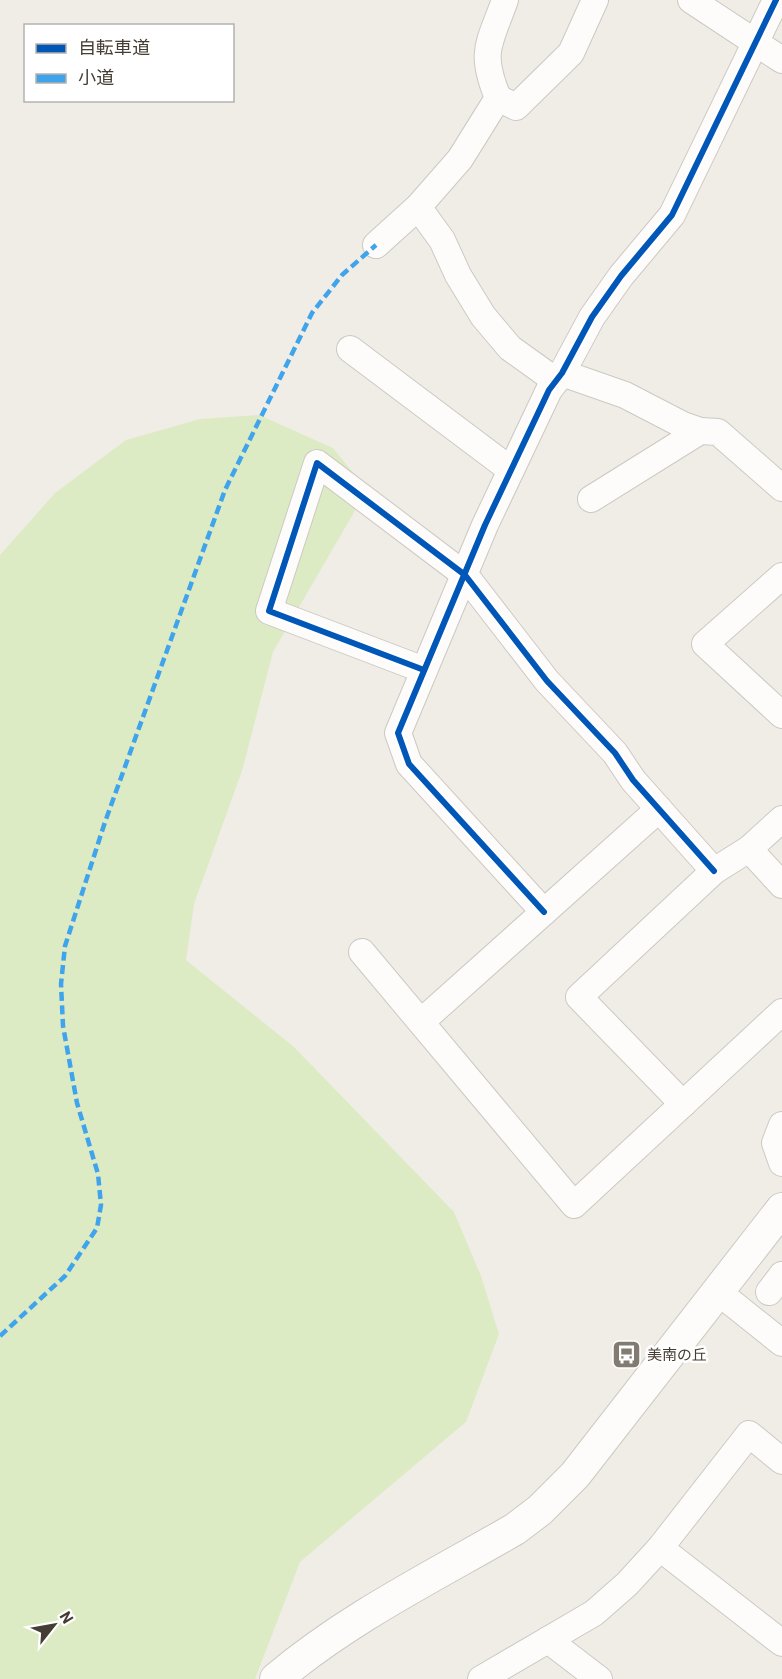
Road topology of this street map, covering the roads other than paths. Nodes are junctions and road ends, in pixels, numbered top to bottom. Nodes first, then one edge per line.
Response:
1 (505, 0) edge
2 (594, 0) edge
3 (692, 0) edge
4 (776, 0) edge
5 (756, 44) junction
6 (782, 60) edge
7 (498, 98) junction
8 (418, 207) junction
9 (376, 245) dead end
10 (350, 349) dead end
11 (559, 377) junction
12 (700, 431) junction
13 (511, 470) junction
14 (782, 488) edge
15 (591, 499) dead end
16 (465, 575) junction
17 (782, 576) edge
18 (424, 670) junction
19 (782, 715) edge
20 (659, 809) junction
21 (782, 819) edge
22 (749, 849) junction
23 (714, 871) junction
24 (782, 885) edge
25 (544, 912) junction
26 (362, 952) dead end
27 (782, 1012) edge
28 (421, 1022) junction
29 (683, 1104) junction
30 (782, 1125) edge
31 (782, 1163) edge
32 (782, 1209) edge
33 (717, 1292) junction
34 (782, 1343) edge
35 (782, 1461) edge
36 (660, 1548) junction
37 (548, 1640) junction
38 (782, 1643) edge
39 (276, 1679) edge
40 (481, 1679) edge
41 (599, 1679) edge

1 - 7 street
2 - 7 street
3 - 5 street
4 - 5 street
5 - 6 street
5 - 11 street
7 - 8 street
8 - 9 street
8 - 11 street
10 - 13 street
11 - 12 street
11 - 13 street
12 - 14 street
12 - 15 street
13 - 16 street
16 - 18 street
16 - 18 street
16 - 20 street
17 - 19 street
18 - 25 street
20 - 23 street
20 - 25 street
21 - 22 street
22 - 23 street
22 - 24 street
23 - 29 street
25 - 28 street
26 - 28 street
27 - 29 street
28 - 29 street
30 - 31 street
32 - 33 street
33 - 34 street
33 - 39 street
35 - 36 street
36 - 37 street
36 - 38 street
37 - 40 street
37 - 41 street

